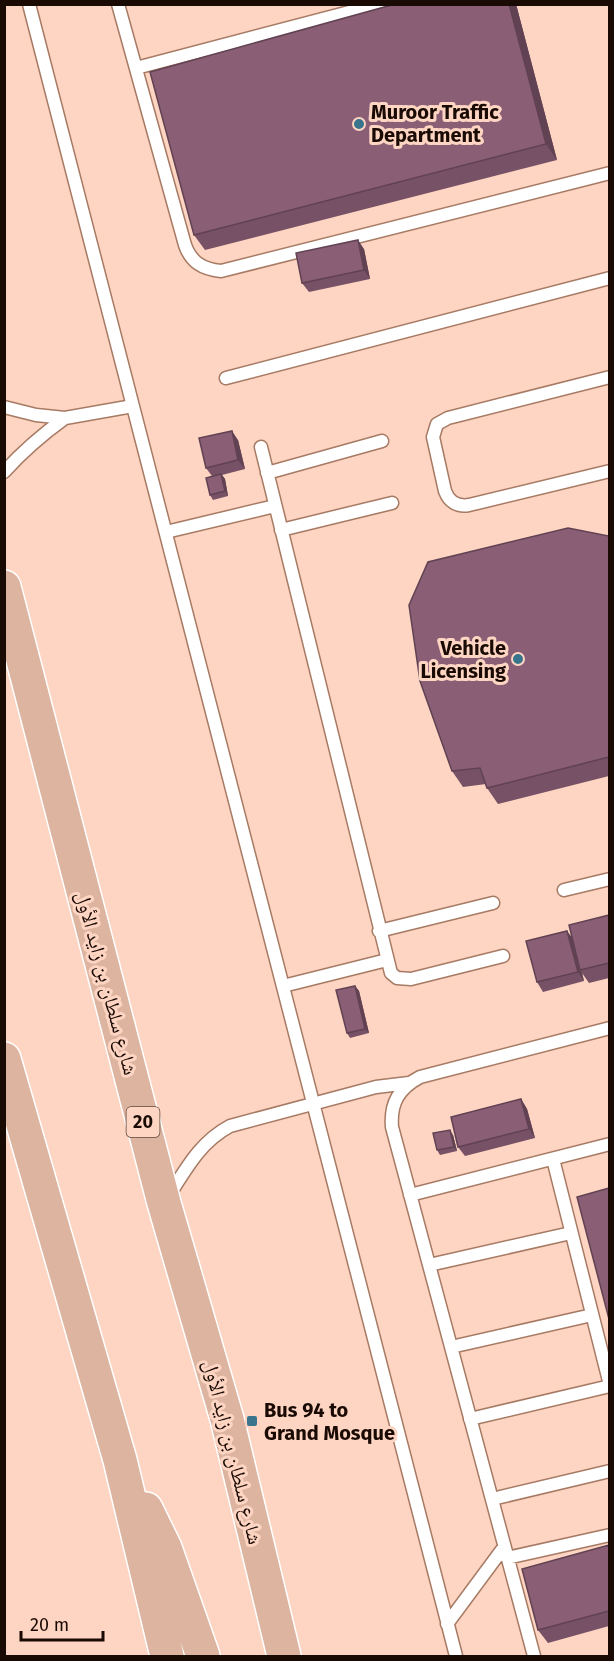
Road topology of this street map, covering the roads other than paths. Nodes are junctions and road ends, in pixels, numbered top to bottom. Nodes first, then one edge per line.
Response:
1 (28, 4) edge
2 (118, 4) edge
3 (380, 4) edge
4 (136, 68) junction
5 (609, 173) edge
6 (609, 278) edge
7 (609, 377) edge
8 (226, 378) dead end
9 (133, 406) junction
10 (4, 407) edge
11 (65, 418) junction
12 (382, 441) dead end
13 (261, 447) dead end
14 (609, 471) edge
15 (4, 472) edge
16 (267, 473) junction
17 (392, 503) dead end
18 (276, 506) junction
19 (281, 530) junction
20 (166, 532) junction
21 (4, 587) edge
22 (609, 879) edge
23 (564, 890) dead end
24 (493, 903) dead end
25 (379, 931) junction
26 (503, 956) dead end
27 (387, 960) junction
28 (283, 986) junction
29 (609, 1028) edge
30 (4, 1059) edge
31 (409, 1083) junction
32 (313, 1104) junction
33 (609, 1144) edge
34 (553, 1159) junction
35 (410, 1195) junction
36 (164, 1203) junction
37 (571, 1233) junction
38 (429, 1265) junction
39 (592, 1315) junction
40 (451, 1347) junction
41 (609, 1385) edge
42 (470, 1419) junction
43 (120, 1460) junction
44 (609, 1471) edge
45 (492, 1499) junction
46 (609, 1535) edge
47 (506, 1553) junction
48 (447, 1624) junction
49 (279, 1652) edge
50 (167, 1656) edge
51 (203, 1656) edge
52 (456, 1656) edge
53 (534, 1656) edge

1 - 9 lane
2 - 4 lane
3 - 4 lane
4 - 5 lane
6 - 8 lane
7 - 14 lane
9 - 11 lane
9 - 20 lane
10 - 11 lane
11 - 15 lane
12 - 16 lane
13 - 16 lane
16 - 18 lane
17 - 19 lane
18 - 19 lane
18 - 20 lane
19 - 25 lane
20 - 28 lane
21 - 36 main road, شارع سلطان بن زايد الأول / 20
22 - 23 lane
24 - 25 lane
25 - 27 lane
26 - 27 lane
27 - 28 lane
28 - 32 lane
29 - 31 lane
30 - 43 main road
31 - 32 lane
31 - 35 lane
32 - 36 lane
32 - 48 lane
33 - 34 lane
34 - 35 lane
34 - 37 lane
35 - 38 lane
36 - 49 main road, شارع سلطان بن زايد الأول / 20
37 - 38 lane
37 - 39 lane
38 - 40 lane
39 - 40 lane
39 - 41 lane
40 - 42 lane
41 - 42 lane
42 - 45 lane
43 - 50 main road
43 - 51 main road
44 - 45 lane
45 - 47 lane
46 - 47 lane
47 - 48 lane
47 - 53 lane
48 - 52 lane

